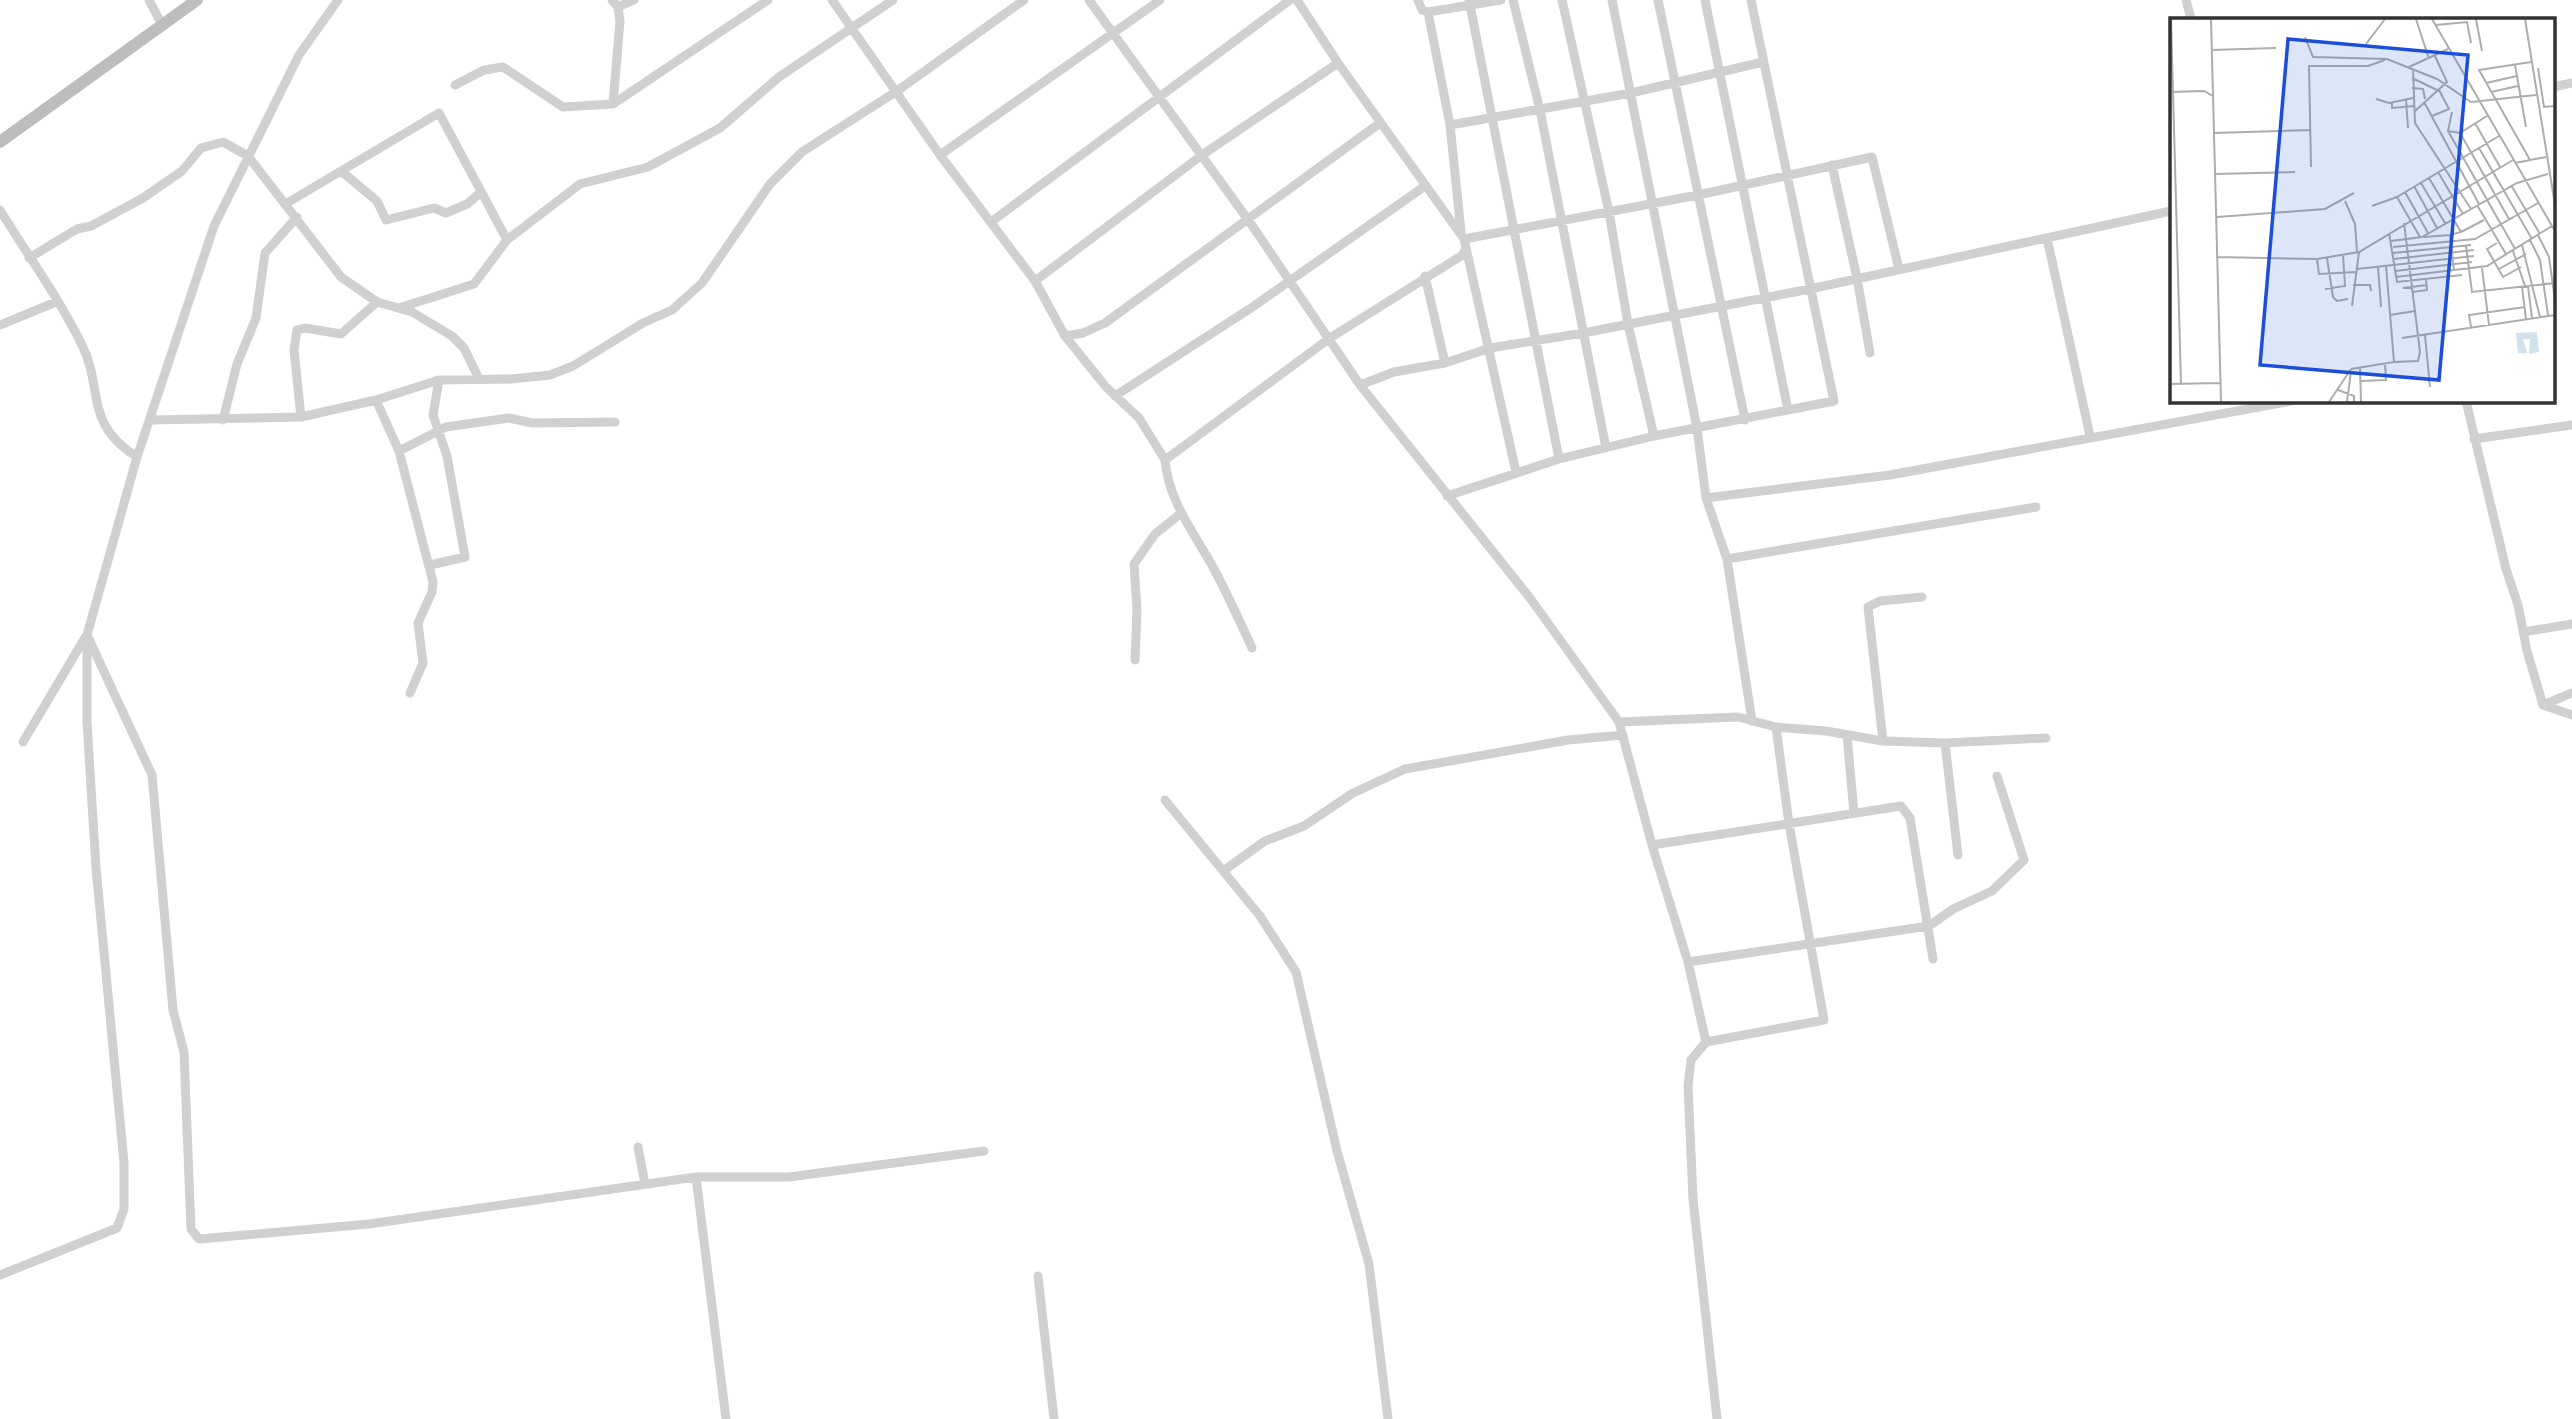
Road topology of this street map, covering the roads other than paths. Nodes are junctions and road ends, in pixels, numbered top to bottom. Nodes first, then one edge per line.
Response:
1 (149, 0) edge
2 (197, 0) edge
3 (338, 0) edge
4 (634, 0) edge
5 (768, 0) edge
6 (832, 0) edge
7 (892, 0) edge
8 (1024, 0) edge
9 (1089, 0) edge
10 (1160, 0) edge
11 (1290, 0) edge
12 (1297, 0) edge
13 (1418, 0) edge
14 (1501, 0) edge
15 (1513, 0) edge
16 (1563, 0) edge
17 (1612, 0) edge
18 (1658, 0) edge
19 (1705, 0) edge
20 (1751, 0) edge
21 (2186, 0) edge
22 (1470, 3) edge
23 (615, 4) edge
24 (1428, 12) junction
25 (2191, 18) edge
26 (162, 25) junction
27 (852, 27) junction
28 (1115, 34) junction
29 (1763, 62) junction
30 (1338, 63) junction
31 (1719, 73) junction
32 (1674, 83) junction
33 (2572, 83) edge
34 (455, 85) dead end
35 (2554, 87) edge
36 (897, 91) junction
37 (1631, 93) junction
38 (1161, 96) junction
39 (1585, 102) junction
40 (613, 104) junction
41 (1540, 110) junction
42 (1493, 118) junction
43 (1380, 123) junction
44 (1450, 125) junction
45 (0, 142) edge
46 (940, 155) junction
47 (1202, 155) junction
48 (248, 156) junction
49 (1832, 165) junction
50 (341, 171) junction
51 (1788, 175) junction
52 (1425, 186) junction
53 (1742, 186) junction
54 (480, 193) junction
55 (1698, 195) junction
56 (287, 203) junction
57 (1653, 203) junction
58 (0, 210) edge
59 (2170, 211) edge
60 (1609, 212) junction
61 (297, 217) junction
62 (1249, 221) junction
63 (1560, 221) junction
64 (990, 222) junction
65 (1516, 230) junction
66 (2047, 238) junction
67 (507, 240) junction
68 (1464, 240) junction
69 (29, 258) junction
70 (1899, 270) junction
71 (1425, 276) junction
72 (1857, 278) junction
73 (1289, 279) junction
74 (1035, 281) junction
75 (1810, 289) junction
76 (1766, 297) junction
77 (56, 302) junction
78 (377, 302) junction
79 (1721, 306) junction
80 (399, 308) junction
81 (1674, 315) junction
82 (1628, 324) junction
83 (0, 325) edge
84 (1583, 334) junction
85 (1065, 336) junction
86 (1330, 338) junction
87 (1537, 341) junction
88 (1490, 348) junction
89 (1870, 353) dead end
90 (1445, 363) junction
91 (479, 379) junction
92 (439, 380) junction
93 (1360, 385) junction
94 (1115, 396) junction
95 (376, 400) junction
96 (2285, 402) edge
97 (2466, 402) edge
98 (1788, 410) junction
99 (301, 417) junction
100 (150, 420) junction
101 (1745, 420) junction
102 (223, 421) junction
103 (615, 422) dead end
104 (2572, 425) edge
105 (1697, 428) junction
106 (438, 430) junction
107 (1654, 436) junction
108 (2090, 436) junction
109 (2473, 439) junction
110 (1606, 448) junction
111 (399, 452) junction
112 (137, 457) junction
113 (1559, 459) junction
114 (1165, 460) junction
115 (1516, 472) junction
116 (1447, 496) junction
117 (1706, 498) junction
118 (2036, 507) dead end
119 (1180, 514) junction
120 (1727, 559) junction
121 (430, 565) junction
122 (1922, 597) dead end
123 (2572, 624) edge
124 (2523, 632) junction
125 (87, 635) junction
126 (1252, 648) dead end
127 (1135, 660) dead end
128 (410, 693) dead end
129 (2572, 693) edge
130 (2543, 705) junction
131 (2572, 715) edge
132 (1752, 721) junction
133 (1619, 722) junction
134 (1776, 727) junction
135 (1623, 735) junction
136 (1847, 735) junction
137 (2046, 738) dead end
138 (1883, 741) junction
139 (23, 742) dead end
140 (1945, 743) junction
141 (1997, 776) dead end
142 (1164, 800) dead end
143 (1854, 813) junction
144 (1789, 824) junction
145 (1652, 845) junction
146 (1958, 855) dead end
147 (1223, 871) junction
148 (1929, 926) junction
149 (1812, 946) junction
150 (1933, 959) dead end
151 (1688, 962) junction
152 (1706, 1042) junction
153 (638, 1147) dead end
154 (984, 1151) dead end
155 (696, 1177) junction
156 (645, 1184) junction
157 (0, 1275) edge
158 (1038, 1276) dead end
159 (726, 1419) edge
160 (1054, 1419) edge
161 (1388, 1419) edge
162 (1717, 1419) edge

1 - 26 street
2 - 26 main road
3 - 48 street
4 - 23 street
5 - 40 street
6 - 27 street
7 - 27 street
8 - 36 street
9 - 28 street
10 - 28 street
11 - 38 street
12 - 30 street
13 - 24 street
14 - 22 street
15 - 41 street
16 - 39 street
17 - 37 street
18 - 32 street
19 - 31 street
20 - 29 street
21 - 25 street
22 - 24 street
22 - 42 street
23 - 40 street
24 - 44 street
26 - 45 main road
27 - 36 street
27 - 67 street
28 - 38 street
28 - 46 street
29 - 31 street
29 - 51 street
30 - 43 street
30 - 47 street
31 - 32 street
31 - 53 street
32 - 37 street
32 - 55 street
33 - 35 street
34 - 40 street
36 - 46 street
36 - 91 street
37 - 39 street
37 - 57 street
38 - 47 street
38 - 64 street
39 - 41 street
39 - 60 street
41 - 42 street
41 - 63 street
42 - 44 street
42 - 65 street
43 - 52 street
43 - 62 street
44 - 68 street
46 - 64 street
47 - 62 street
47 - 74 street
48 - 56 street
48 - 69 street
48 - 100 street
49 - 51 street
49 - 70 street
49 - 72 street
50 - 54 street
50 - 54 street
50 - 56 street
51 - 53 street
51 - 75 street
52 - 68 street
52 - 73 street
53 - 55 street
53 - 76 street
54 - 67 street
55 - 57 street
55 - 79 street
56 - 61 street
57 - 60 street
57 - 81 street
58 - 69 street
59 - 66 street
60 - 63 street
60 - 82 street
61 - 78 street
61 - 102 street
62 - 73 street
62 - 85 street
63 - 65 street
63 - 84 street
64 - 74 street
65 - 68 street
65 - 87 street
66 - 70 street
66 - 108 street
67 - 80 street
68 - 71 street
68 - 88 street
69 - 77 street
70 - 72 street
71 - 86 street
71 - 90 street
72 - 75 street
72 - 89 street
73 - 86 street
73 - 94 street
74 - 85 street
75 - 76 street
75 - 98 street
76 - 79 street
76 - 98 street
77 - 83 street
77 - 112 street
78 - 80 street
78 - 99 street
79 - 81 street
79 - 101 street
80 - 91 street
81 - 82 street
81 - 105 street
82 - 84 street
82 - 107 street
84 - 87 street
84 - 110 street
85 - 94 street
86 - 93 street
86 - 114 street
87 - 88 street
87 - 113 street
88 - 90 street
88 - 115 street
90 - 93 street
91 - 92 street
92 - 95 street
92 - 106 street
93 - 116 street
94 - 114 street
95 - 99 street
95 - 111 street
96 - 108 street
97 - 109 street
98 - 101 street
99 - 102 street
100 - 102 street
100 - 112 street
101 - 105 street
103 - 106 street
104 - 109 street
105 - 107 street
105 - 117 street
106 - 111 street
106 - 121 street
107 - 110 street
108 - 117 street
109 - 124 street
110 - 113 street
111 - 121 street
112 - 125 street
113 - 115 street
114 - 119 street
115 - 116 street
116 - 133 street
117 - 120 street
118 - 120 street
119 - 126 street
119 - 127 street
120 - 132 street
121 - 128 street
122 - 138 street
123 - 124 street
124 - 130 street
125 - 139 street
125 - 156 street
125 - 157 street
129 - 130 street
130 - 131 street
132 - 133 street
132 - 134 street
133 - 135 street
134 - 136 street
134 - 144 street
135 - 145 street
135 - 147 street
136 - 138 street
136 - 143 street
137 - 140 street
138 - 140 street
140 - 146 street
141 - 148 street
142 - 147 street
143 - 144 street
143 - 148 street
144 - 145 street
144 - 149 street
145 - 151 street
147 - 161 street
148 - 149 street
148 - 150 street
149 - 151 street
149 - 152 street
151 - 152 street
152 - 162 street
153 - 156 street
154 - 155 street
155 - 156 street
155 - 159 street
158 - 160 street

